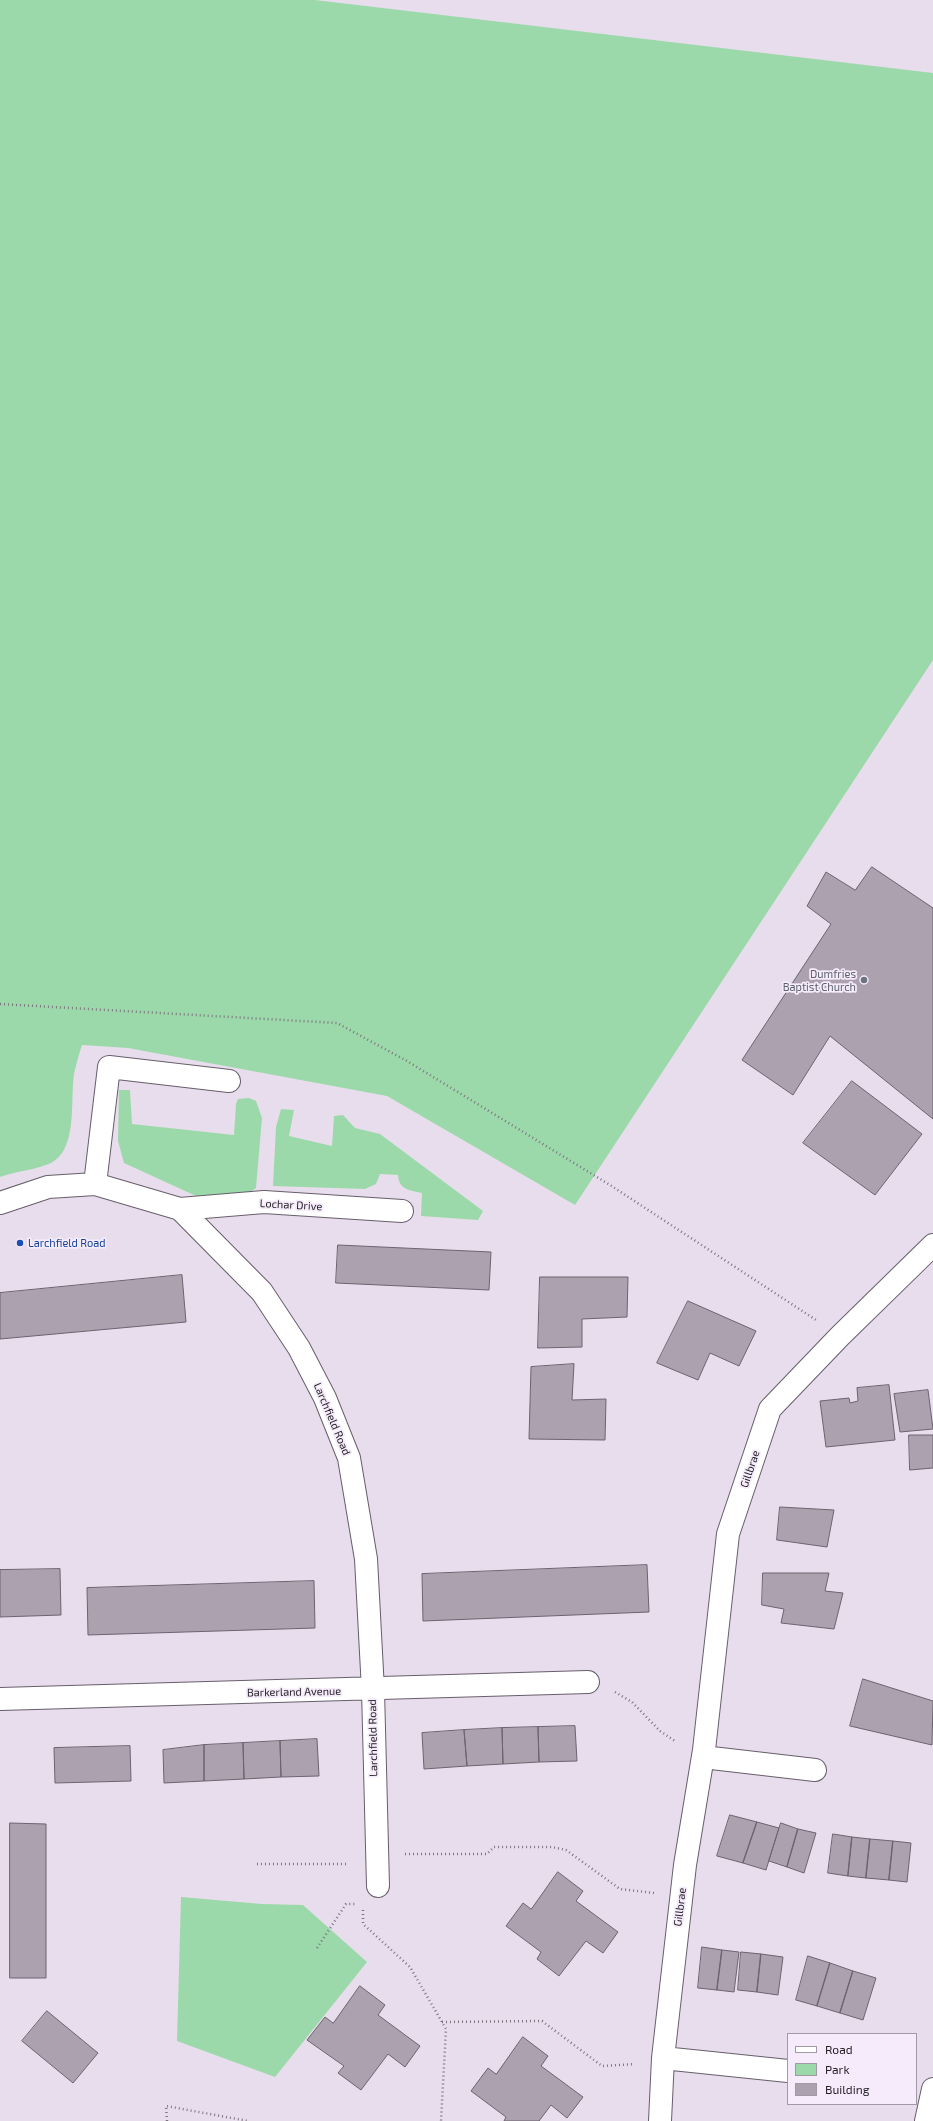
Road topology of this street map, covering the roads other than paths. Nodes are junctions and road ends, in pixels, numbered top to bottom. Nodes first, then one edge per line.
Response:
1 (229, 1081) dead end
2 (95, 1184) junction
3 (0, 1202) edge
4 (180, 1209) junction
5 (402, 1212) dead end
6 (933, 1246) edge
7 (588, 1682) road end
8 (373, 1690) junction
9 (0, 1699) edge
10 (704, 1753) junction
11 (815, 1770) dead end
12 (378, 1886) dead end
13 (663, 2060) junction
14 (787, 2070) edge
15 (933, 2089) edge
16 (660, 2121) edge
17 (926, 2121) edge

1 - 2 street
2 - 3 street, Larchfield Road
2 - 4 street, Larchfield Road
4 - 5 street, Lochar Drive
4 - 8 street, Larchfield Road
6 - 10 street, Gillbrae
7 - 8 street, Barkerland Avenue
8 - 9 street, Barkerland Avenue
8 - 12 street, Larchfield Road
10 - 11 street
10 - 13 street, Gillbrae
13 - 14 street
13 - 16 street, Gillbrae
15 - 17 street

